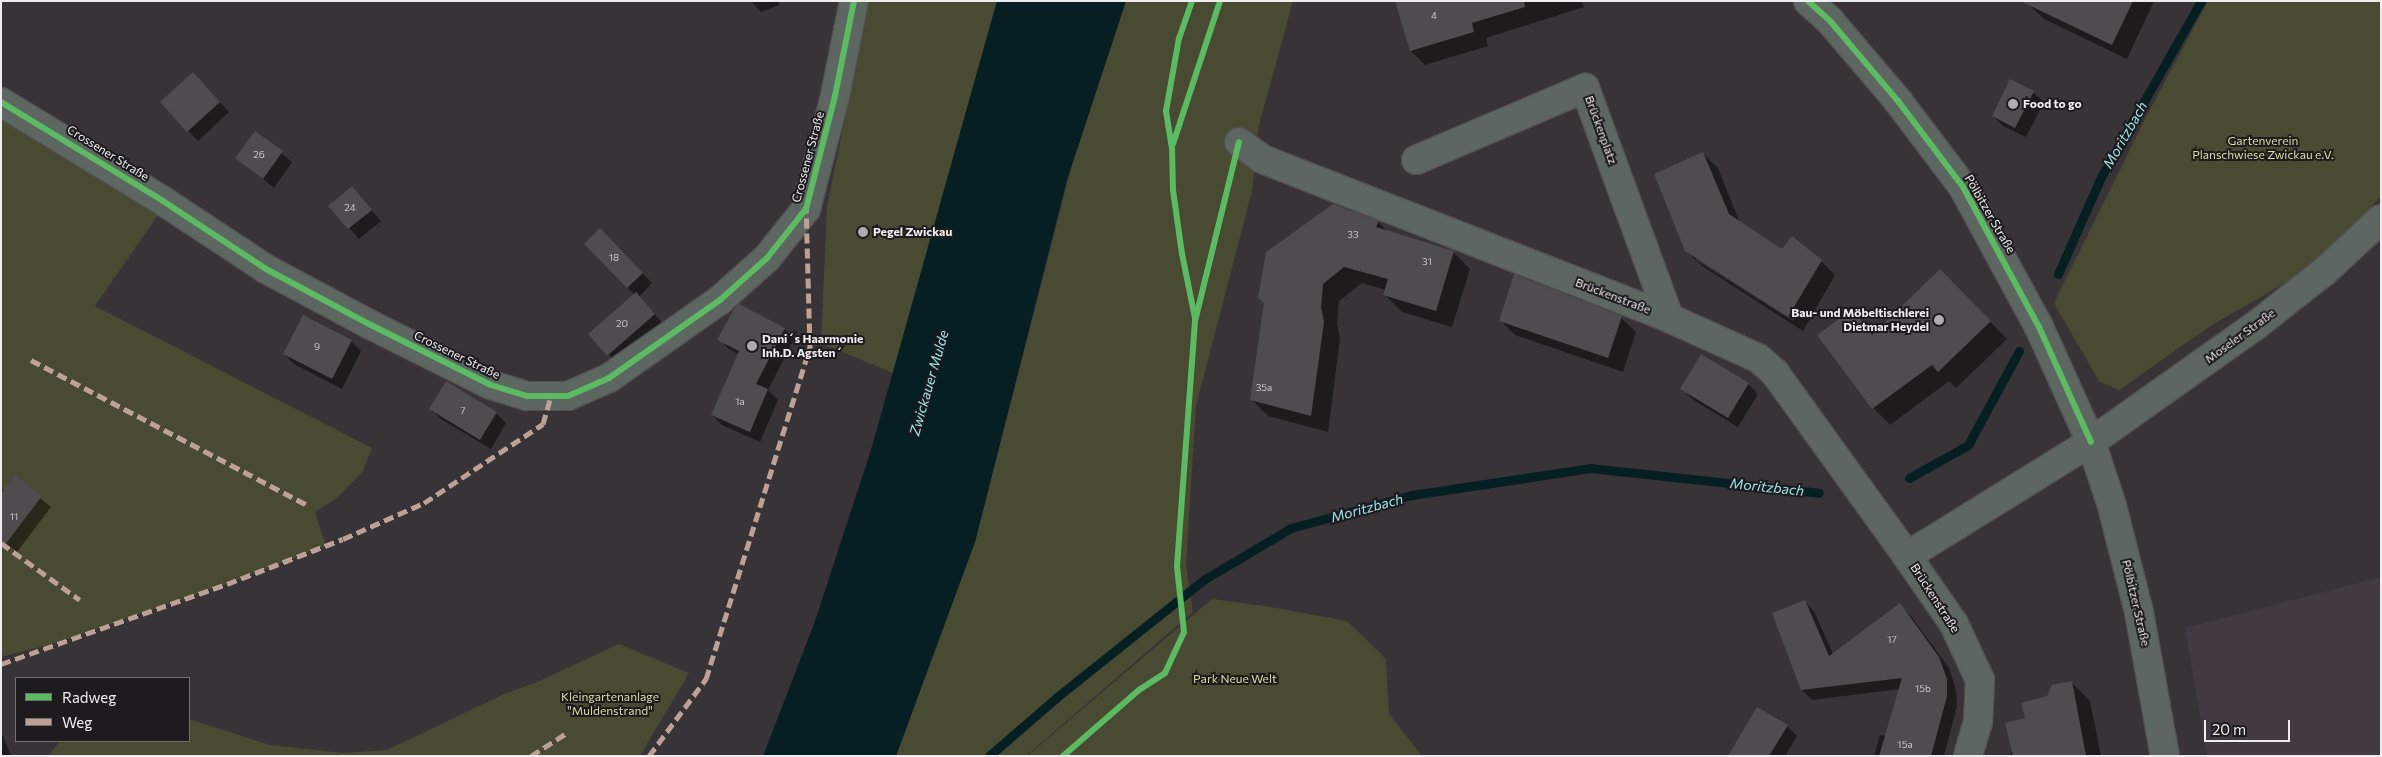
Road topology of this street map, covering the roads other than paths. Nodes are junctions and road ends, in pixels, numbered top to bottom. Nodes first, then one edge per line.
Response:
1 (854, 1) edge
2 (1808, 1) edge
3 (1, 102) edge
4 (1239, 142) dead end
5 (1416, 160) dead end
6 (2381, 219) edge
7 (1669, 318) junction
8 (2091, 442) junction
9 (1907, 556) junction
10 (1968, 756) edge
11 (2165, 756) edge

1 - 3 street, Crossener Straße
2 - 8 street, Pölbitzer Straße
4 - 7 street, Brückenstraße
5 - 7 street, Brückenplatz
6 - 8 street, Moseler Straße
7 - 9 street, Brückenstraße
8 - 9 street, Brückenstraße
8 - 11 street, Pölbitzer Straße
9 - 10 street, Brückenstraße

